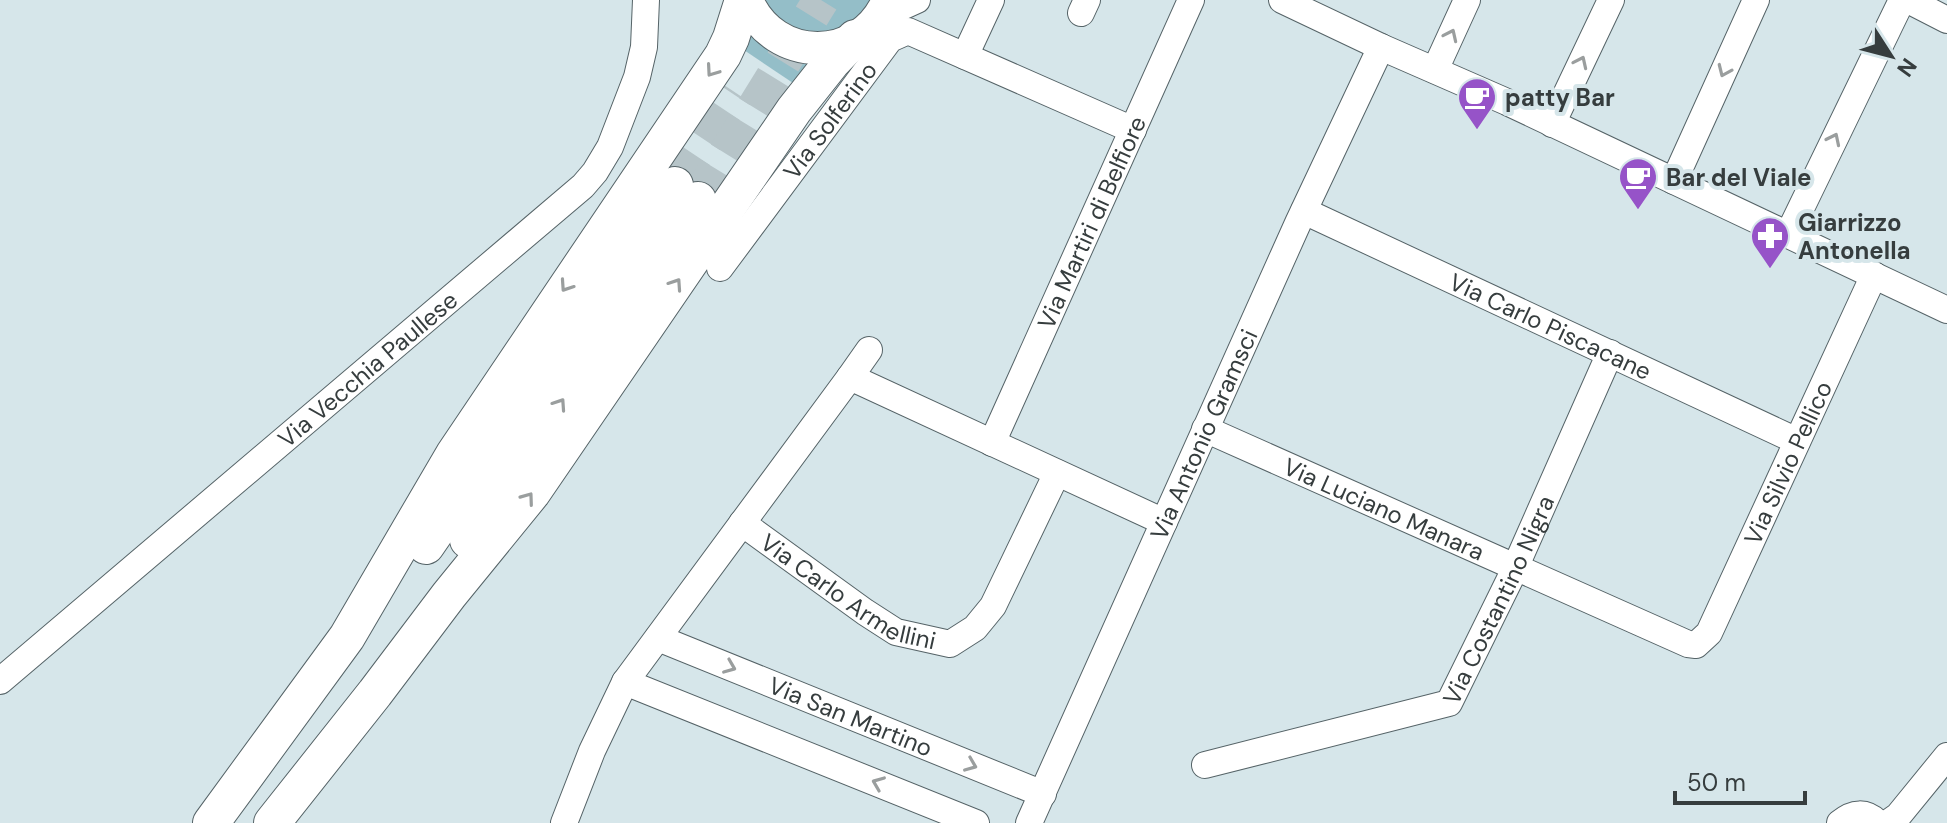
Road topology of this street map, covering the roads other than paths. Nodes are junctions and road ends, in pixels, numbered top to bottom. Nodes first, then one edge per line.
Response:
1 (646, 0) edge
2 (745, 0) edge
3 (917, 0) edge
4 (991, 0) edge
5 (1191, 0) edge
6 (1282, 0) edge
7 (1467, 0) edge
8 (1611, 0) edge
9 (1756, 0) edge
10 (1905, 0) edge
11 (1947, 20) edge
12 (871, 21) edge
13 (1381, 47) junction
14 (965, 56) junction
15 (1435, 70) junction
16 (1552, 124) junction
17 (1133, 130) junction
18 (1674, 181) junction
19 (1304, 211) junction
20 (1788, 235) junction
21 (720, 268) dead end
22 (1874, 275) junction
23 (1947, 310) edge
24 (869, 350) dead end
25 (1610, 353) junction
26 (850, 377) junction
27 (1205, 429) junction
28 (1797, 441) junction
29 (992, 443) junction
30 (1057, 473) junction
31 (1164, 522) junction
32 (742, 523) junction
33 (1515, 568) junction
34 (658, 638) junction
35 (1696, 645) joint
36 (0, 681) edge
37 (625, 682) junction
38 (1947, 756) edge
39 (1205, 765) dead end
40 (1043, 794) junction
41 (211, 823) edge
42 (228, 823) edge
43 (264, 823) edge
44 (272, 823) edge
45 (564, 823) edge
46 (976, 823) edge
47 (1029, 823) edge
48 (1840, 823) edge
49 (1878, 823) edge
50 (1888, 823) edge

1 - 36 street, Via Vecchia Paullese
2 - 12 main road
2 -> 41 highway
3 - 12 street
4 - 14 street
5 - 17 street, Via Martiri di Belfiore
6 - 13 street
15 -> 7 street
16 -> 8 street
9 -> 18 street
10 - 11 street
20 -> 10 street
44 -> 12 highway
13 - 15 street
13 - 19 street, Via Antonio Gramsci
14 - 17 street, Via Solferino
14 - 21 street, Via Solferino
15 - 16 street
16 - 18 street
17 - 29 street, Via Martiri di Belfiore
18 - 20 street
19 - 25 street, Via Carlo Piscacane
19 - 27 street, Via Antonio Gramsci
20 - 22 street
22 - 23 street
22 - 28 street, Via Silvio Pellico
24 - 26 street, Via Carlo Armellini
25 - 28 street, Via Carlo Piscacane
25 - 33 street, Via Costantino Nigra
26 - 29 street
26 - 32 street, Via Carlo Armellini
27 - 31 street, Via Antonio Gramsci
27 - 33 street, Via Luciano Manara
28 - 35 street, Via Silvio Pellico
29 - 30 street
30 - 31 street
30 - 32 street, Via Carlo Armellini
31 - 40 street, Via Antonio Gramsci
32 - 34 street, Via Carlo Armellini
33 - 35 street, Via Luciano Manara
33 - 39 street, Via Costantino Nigra
34 - 37 street, Via Carlo Armellini
34 -> 40 street, Via San Martino
37 - 45 street, Via Carlo Armellini
46 -> 37 street
38 - 50 street
40 - 47 street, Via Antonio Gramsci
43 -> 42 highway
48 - 49 street

